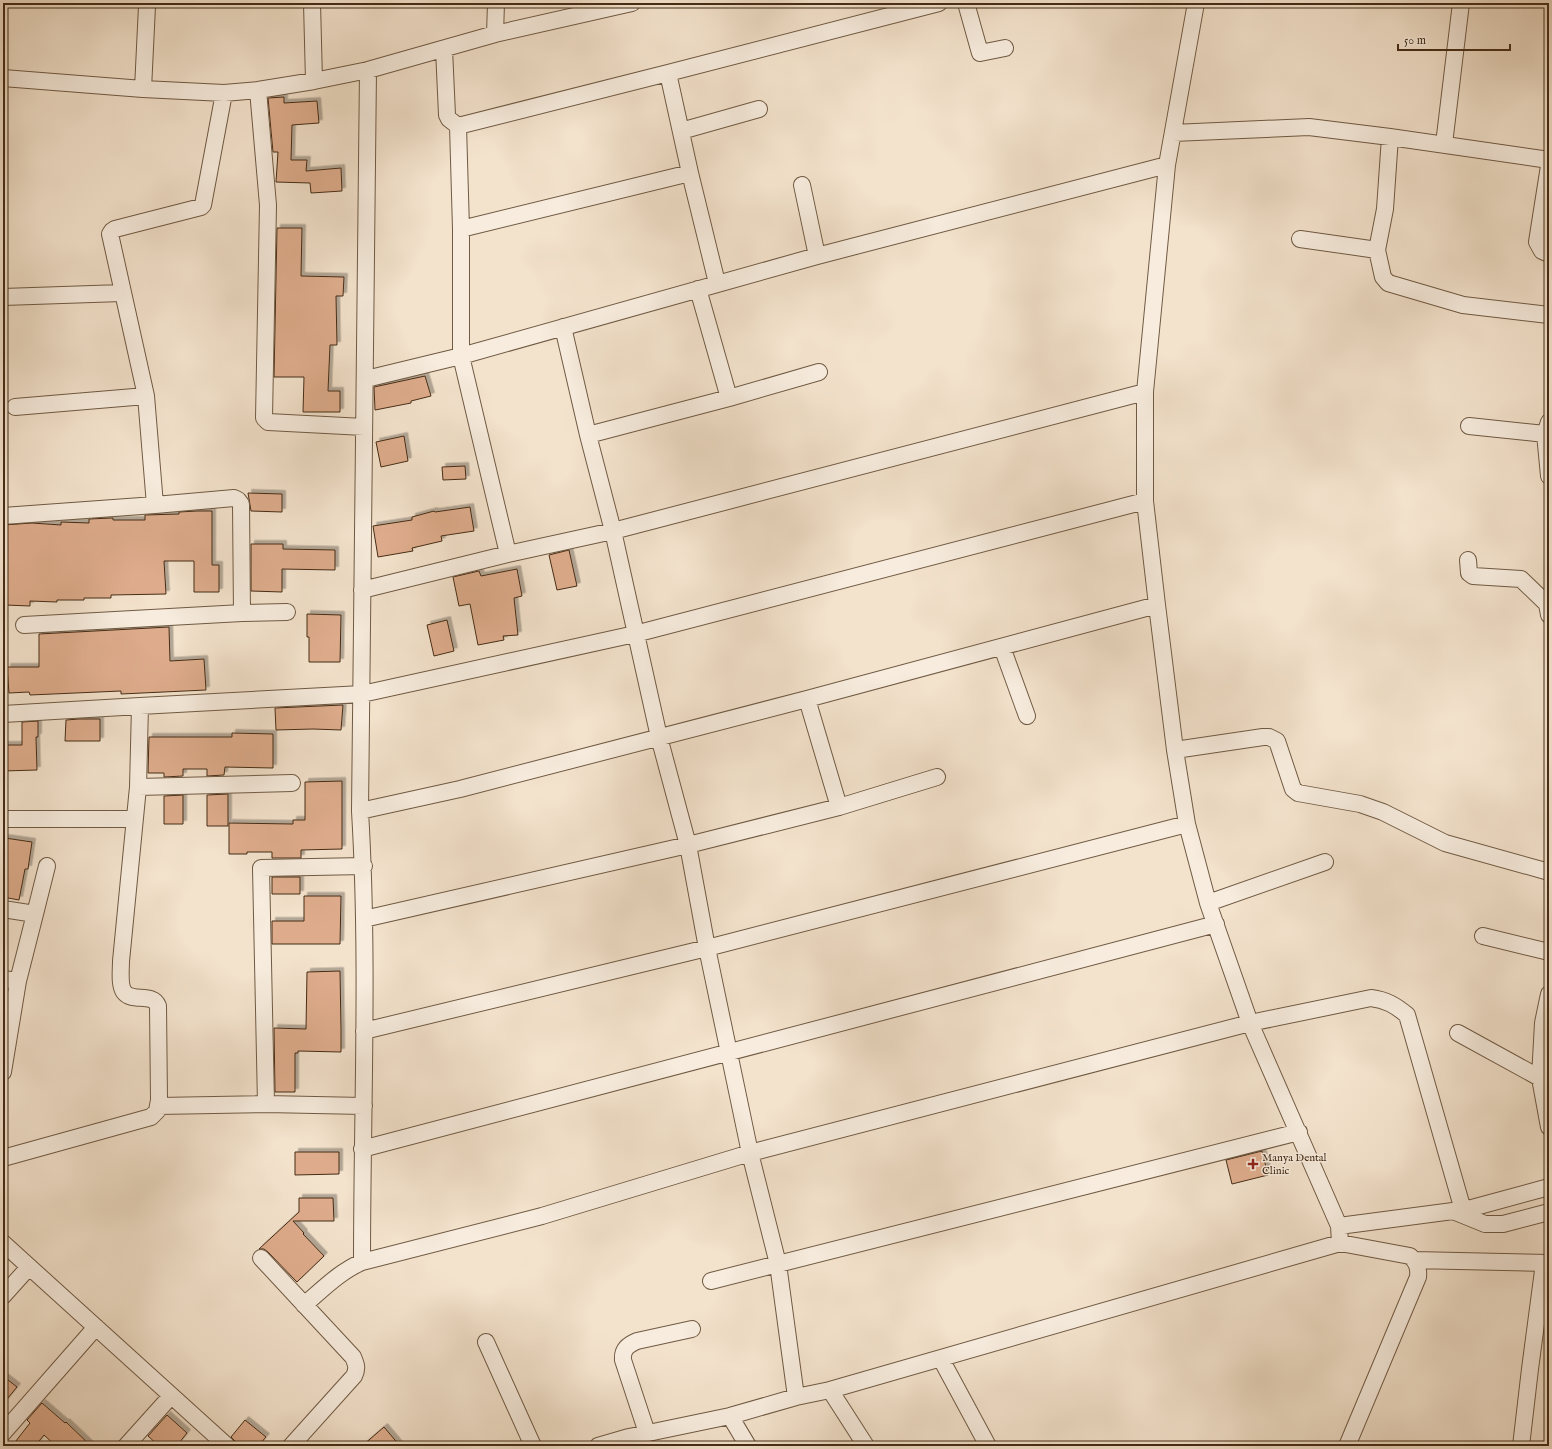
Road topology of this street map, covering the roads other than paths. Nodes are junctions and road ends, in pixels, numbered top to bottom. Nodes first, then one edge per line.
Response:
1 (312, 3) edge
2 (496, 3) edge
3 (940, 3) edge
4 (966, 3) edge
5 (1196, 3) edge
6 (1461, 3) edge
7 (628, 4) edge
8 (147, 6) dead end
9 (495, 34) junction
10 (1005, 48) dead end
11 (444, 49) junction
12 (368, 70) junction
13 (668, 74) junction
14 (3, 78) edge
15 (314, 81) junction
16 (143, 89) junction
17 (258, 90) junction
18 (224, 93) junction
19 (760, 109) dead end
20 (458, 126) junction
21 (681, 131) junction
22 (1173, 133) junction
23 (1390, 136) junction
24 (1444, 144) junction
25 (1549, 160) edge
26 (1167, 165) junction
27 (1549, 166) edge
28 (690, 173) junction
29 (802, 185) dead end
30 (461, 229) junction
31 (1300, 239) dead end
32 (1378, 250) junction
33 (1549, 254) edge
34 (817, 256) junction
35 (717, 283) junction
36 (698, 290) junction
37 (122, 293) junction
38 (3, 297) edge
39 (1549, 315) edge
40 (563, 327) junction
41 (461, 356) junction
42 (819, 372) dead end
43 (366, 379) junction
44 (1145, 392) junction
45 (146, 396) junction
46 (729, 398) junction
47 (15, 407) dead end
48 (1469, 426) dead end
49 (364, 427) junction
50 (1547, 428) edge
51 (588, 435) junction
52 (1549, 476) edge
53 (1145, 501) junction
54 (155, 505) junction
55 (3, 516) edge
56 (612, 531) junction
57 (508, 554) junction
58 (1468, 560) dead end
59 (362, 590) junction
60 (1157, 605) junction
61 (1548, 606) edge
62 (242, 612) junction
63 (287, 612) dead end
64 (24, 625) dead end
65 (635, 634) junction
66 (1002, 647) junction
67 (362, 694) junction
68 (807, 699) junction
69 (140, 706) junction
70 (3, 714) edge
71 (1027, 716) dead end
72 (659, 737) junction
73 (1175, 750) junction
74 (937, 777) dead end
75 (292, 783) dead end
76 (138, 787) junction
77 (839, 807) junction
78 (360, 811) junction
79 (3, 819) edge
80 (135, 819) junction
81 (1188, 824) junction
82 (688, 845) junction
83 (1325, 862) dead end
84 (47, 866) dead end
85 (364, 866) junction
86 (1549, 872) edge
87 (1208, 903) junction
88 (3, 909) edge
89 (35, 914) junction
90 (364, 919) junction
91 (1216, 924) junction
92 (1483, 936) dead end
93 (707, 948) junction
94 (1549, 952) edge
95 (11, 980) edge
96 (1549, 994) edge
97 (1250, 1023) junction
98 (364, 1031) junction
99 (1458, 1034) dead end
100 (729, 1053) junction
101 (3, 1072) edge
102 (1540, 1078) junction
103 (266, 1104) junction
104 (158, 1106) junction
105 (364, 1106) junction
106 (1549, 1127) edge
107 (1299, 1132) junction
108 (362, 1149) junction
109 (750, 1153) junction
110 (3, 1158) edge
111 (1549, 1187) edge
112 (1460, 1211) junction
113 (1549, 1212) edge
114 (1339, 1226) junction
115 (3, 1243) edge
116 (1340, 1243) junction
117 (261, 1258) dead end
118 (1414, 1260) junction
119 (362, 1262) junction
120 (1547, 1263) edge
121 (778, 1264) junction
122 (29, 1267) junction
123 (711, 1280) dead end
124 (3, 1296) edge
125 (304, 1306) junction
126 (96, 1327) junction
127 (692, 1329) dead end
128 (486, 1342) dead end
129 (941, 1358) junction
130 (830, 1390) junction
131 (171, 1396) junction
132 (796, 1397) junction
133 (730, 1416) junction
134 (3, 1433) edge
135 (647, 1433) junction
136 (631, 1442) edge
137 (126, 1446) edge
138 (227, 1446) edge
139 (292, 1446) edge
140 (533, 1446) edge
141 (598, 1446) edge
142 (748, 1446) edge
143 (866, 1446) edge
144 (988, 1446) edge
145 (1347, 1446) edge
146 (1521, 1446) edge

1 - 15 street
2 - 9 street
3 - 13 street
4 - 10 street
5 - 22 street
6 - 24 street
7 - 9 street
8 - 16 street
9 - 11 street
11 - 12 street
11 - 20 street
12 - 15 street
12 - 43 street
13 - 20 street
13 - 21 street
14 - 16 street
15 - 17 street
16 - 18 street
17 - 18 street
17 - 49 street
18 - 37 street
19 - 21 street
20 - 30 street
21 - 28 street
22 - 23 street
22 - 26 street
23 - 24 street
23 - 32 street
24 - 25 street
26 - 34 street
26 - 44 street
27 - 33 street
28 - 30 street
28 - 35 street
29 - 34 street
30 - 41 street
31 - 32 street
32 - 39 street
34 - 35 street
35 - 36 street
36 - 40 street
36 - 46 street
37 - 38 street
37 - 45 street
40 - 41 street
40 - 51 street
41 - 43 street
41 - 57 street
42 - 46 street
43 - 49 street
44 - 53 street
44 - 56 street
45 - 47 street
45 - 54 street
46 - 51 street
48 - 50 street
49 - 59 street
50 - 52 street
51 - 56 street
53 - 60 street
53 - 65 street
54 - 55 street
54 - 62 street
56 - 57 street
56 - 65 street
57 - 59 street
58 - 61 street
59 - 67 street
60 - 66 street
60 - 73 street
62 - 63 street
62 - 64 street
65 - 67 street
65 - 72 street
66 - 68 street
66 - 71 street
67 - 69 street
67 - 78 street
68 - 72 street
68 - 77 street
69 - 70 street
69 - 76 street
72 - 78 street
72 - 82 street
73 - 81 street
73 - 86 street
74 - 77 street
75 - 76 street
76 - 80 street
77 - 82 street
78 - 85 street
79 - 80 street
80 - 104 street
81 - 87 street
81 - 93 street
82 - 90 street
82 - 93 street
83 - 87 street
84 - 89 street
85 - 90 street
85 - 103 street
87 - 91 street
88 - 89 street
89 - 95 street
90 - 98 street
91 - 97 street
91 - 100 street
92 - 94 street
93 - 98 street
93 - 100 street
95 - 101 street
96 - 102 street
97 - 107 street
97 - 109 street
97 - 112 street
98 - 105 street
99 - 102 street
100 - 108 street
100 - 109 street
102 - 106 street
103 - 104 street
103 - 105 street
104 - 110 street
105 - 108 street
107 - 114 street
107 - 121 street
108 - 119 street
109 - 119 street
109 - 121 street
111 - 112 street
112 - 113 street
112 - 114 street
114 - 116 street
115 - 122 street
116 - 118 street
116 - 129 street
117 - 125 street
118 - 120 street
118 - 145 street
119 - 125 street
120 - 146 street
121 - 123 street
121 - 132 street
122 - 124 street
122 - 126 street
125 - 139 street
126 - 131 street
126 - 134 street
127 - 135 street
128 - 140 street
129 - 130 street
129 - 144 street
130 - 132 street
130 - 143 street
131 - 137 street
131 - 138 street
132 - 133 street
133 - 135 street
133 - 142 street
135 - 136 street
136 - 141 street

